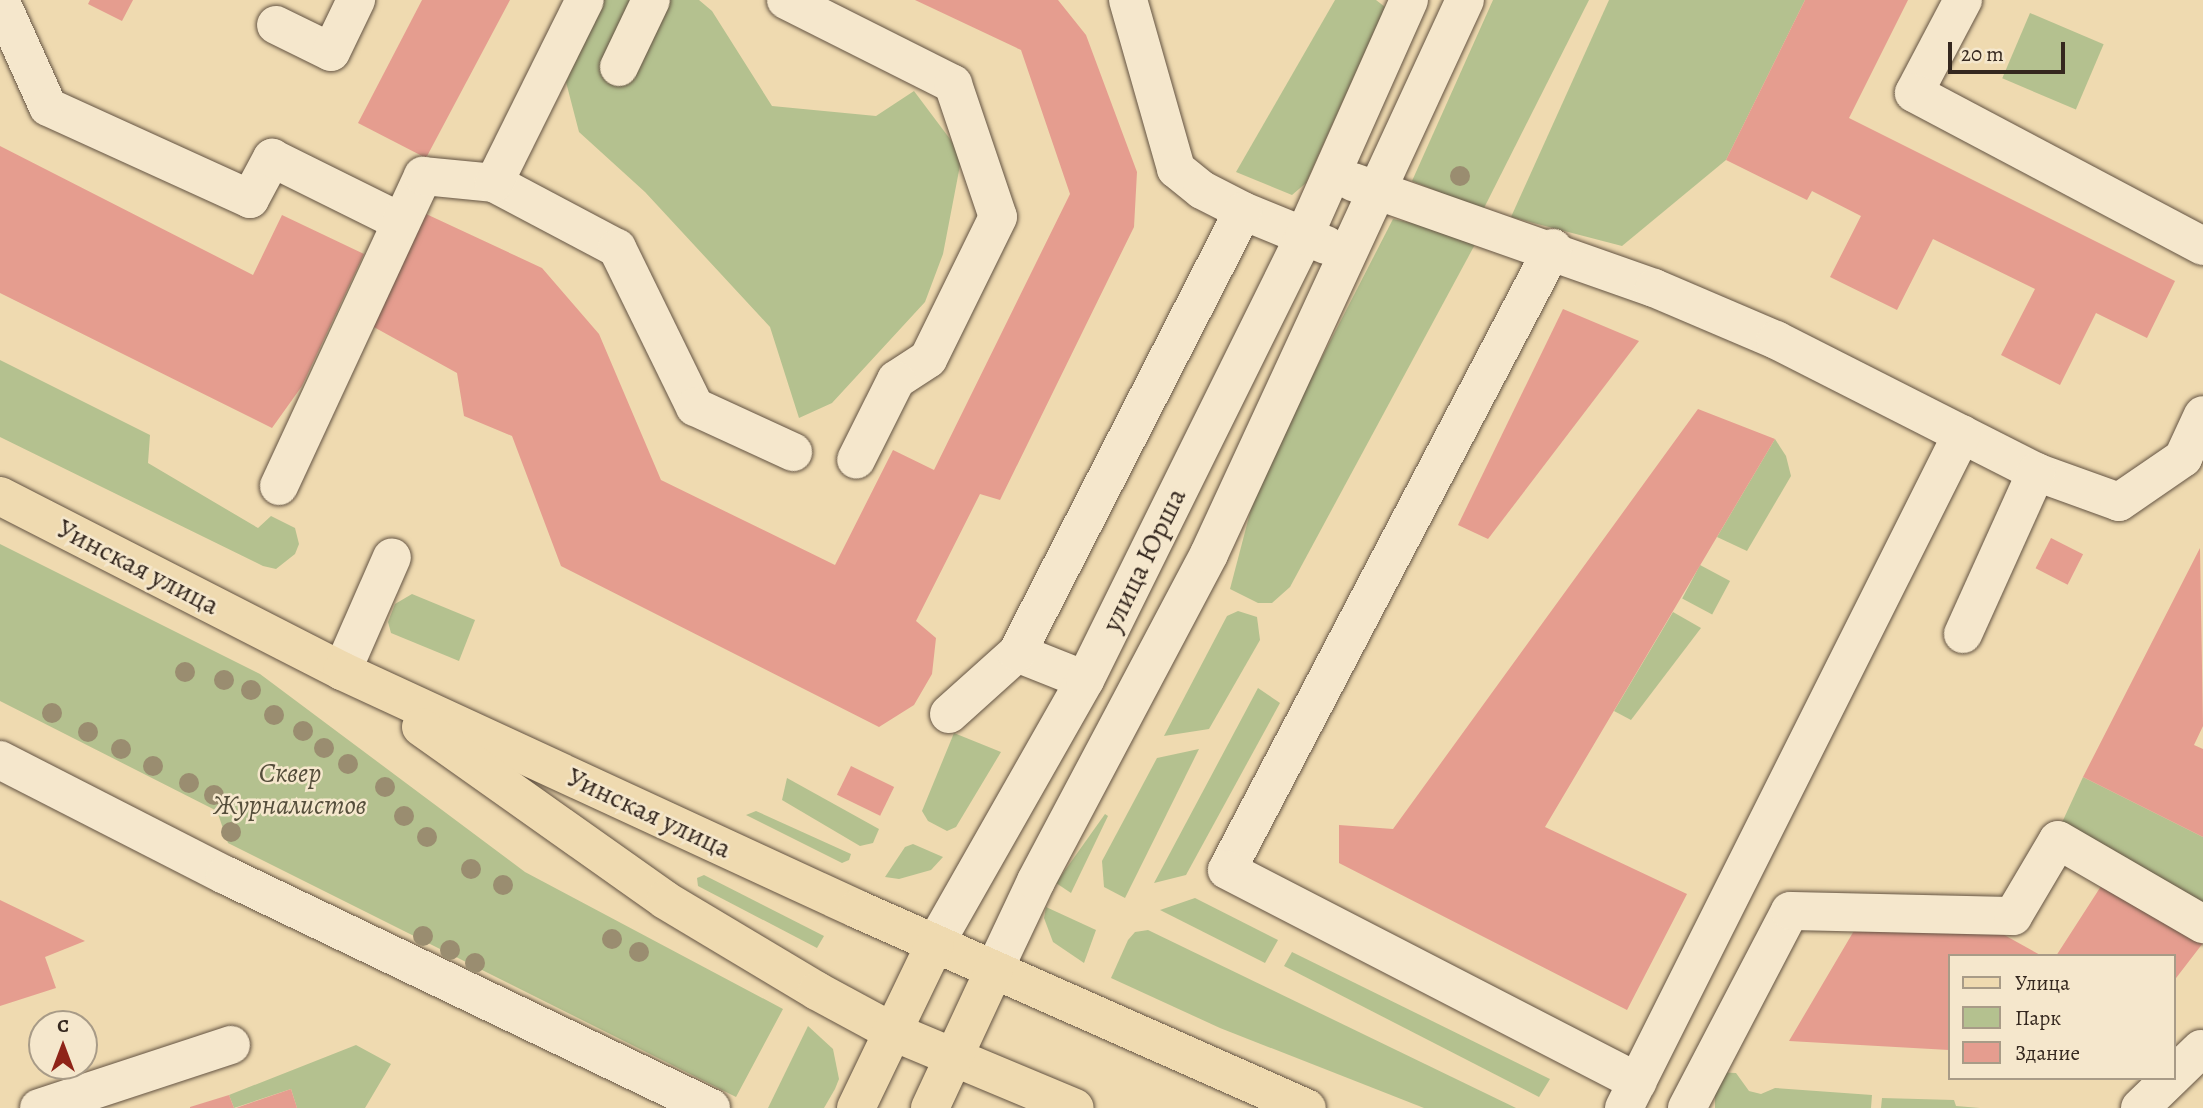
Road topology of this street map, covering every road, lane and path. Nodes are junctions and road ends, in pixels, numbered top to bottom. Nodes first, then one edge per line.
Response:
1 (0, 0) edge
2 (356, 0) edge
3 (585, 0) edge
4 (651, 0) edge
5 (786, 0) edge
6 (1128, 0) edge
7 (1409, 0) edge
8 (1423, 0) edge
9 (1963, 0) edge
10 (1461, 8) edge
11 (276, 25) dead end
12 (619, 66) dead end
13 (1331, 172) junction
14 (494, 183) junction
15 (1376, 192) junction
16 (1242, 211) junction
17 (401, 222) junction
18 (1304, 236) junction
19 (2203, 246) edge
20 (1553, 248) junction
21 (1348, 254) junction
22 (2203, 415) edge
23 (1962, 434) junction
24 (793, 452) dead end
25 (856, 460) dead end
26 (2193, 464) edge
27 (2036, 472) junction
28 (279, 486) dead end
29 (0, 496) edge
30 (392, 557) dead end
31 (1963, 634) dead end
32 (1017, 653) junction
33 (342, 671) junction
34 (1085, 680) junction
35 (949, 714) dead end
36 (0, 761) edge
37 (2203, 924) edge
38 (935, 944) junction
39 (994, 970) junction
40 (891, 1031) junction
41 (231, 1045) dead end
42 (2202, 1049) edge
43 (954, 1054) junction
44 (2175, 1074) edge
45 (2169, 1080) edge
46 (1631, 1095) edge
47 (39, 1108) edge
48 (710, 1108) edge
49 (856, 1108) edge
50 (930, 1108) edge
51 (1075, 1108) edge
52 (1307, 1108) edge
53 (1687, 1108) edge
54 (2140, 1108) edge

1 - 17 street
2 - 11 street
3 - 14 street
4 - 12 street
5 - 25 street
6 - 16 street
7 - 13 street, улица Юрша
8 - 10 street
9 - 19 street
10 - 15 street, улица Юрша
13 - 15 street
13 - 18 street, улица Юрша
14 - 17 street
14 - 24 street
15 - 20 street
15 - 21 street, улица Юрша
16 - 18 street
16 - 32 street
17 - 28 street
18 - 21 street
18 - 34 street, улица Юрша
20 - 23 street
20 - 46 street
21 - 39 street, улица Юрша
22 - 26 street
23 - 27 street
23 - 46 street
26 - 27 street
27 - 31 street
29 - 33 main road, Уинская улица
30 - 33 street
32 - 34 street
32 - 35 street
33 - 38 main road, Уинская улица
33 - 40 main road
34 - 38 street, улица Юрша
36 - 48 street
37 - 53 street
38 - 39 main road, Уинская улица
38 - 40 main road, улица Юрша
39 - 43 main road, улица Юрша
39 - 52 main road, Уинская улица
40 - 43 main road
40 - 49 main road, улица Юрша
41 - 47 street
42 - 44 street
43 - 50 main road, улица Юрша
43 - 51 main road
45 - 54 street

